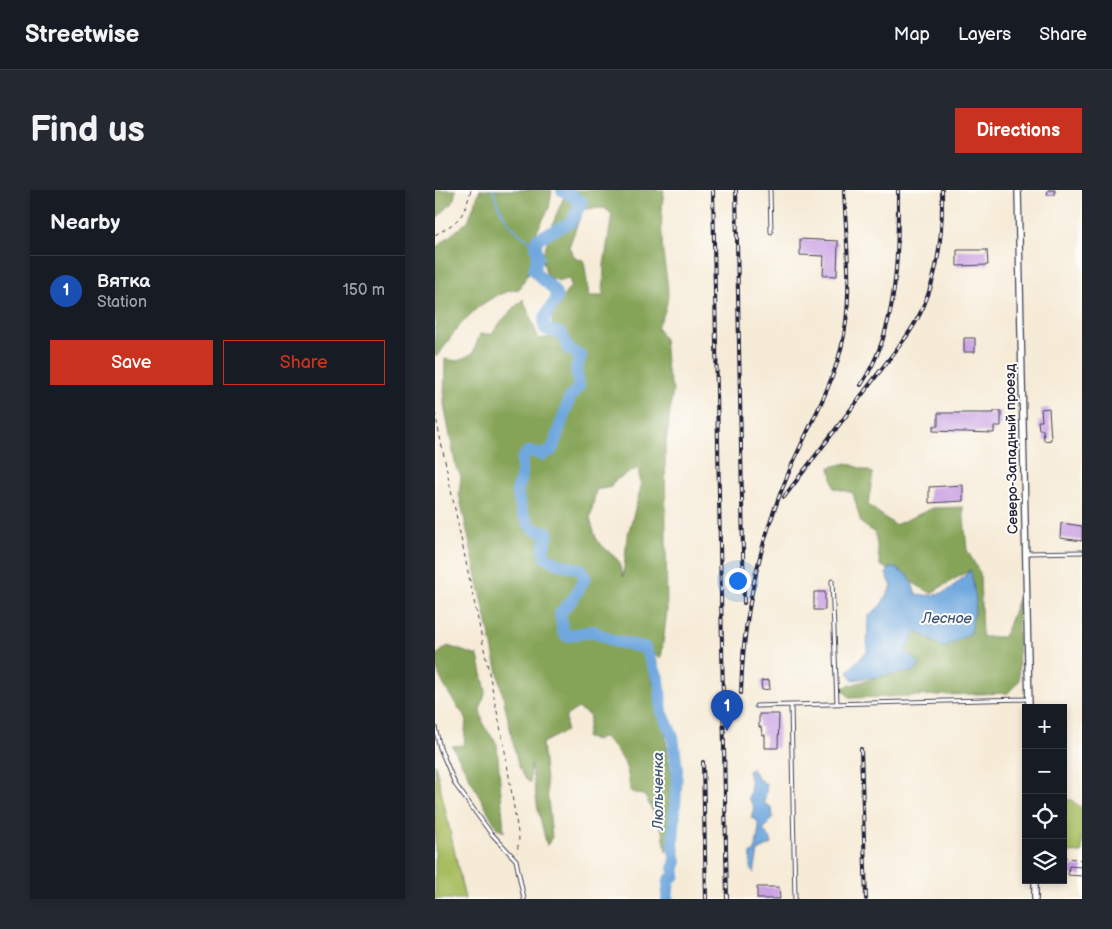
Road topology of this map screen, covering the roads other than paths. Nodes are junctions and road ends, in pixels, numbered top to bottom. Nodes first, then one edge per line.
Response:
1 (770, 190) edge
2 (1017, 190) edge
3 (771, 232) dead end
4 (1082, 552) edge
5 (1026, 553) junction
6 (832, 581) dead end
7 (1029, 699) junction
8 (837, 703) junction
9 (1029, 704) edge
10 (791, 705) junction
11 (755, 706) dead end
12 (435, 727) edge
13 (1035, 884) edge
14 (524, 899) edge
15 (795, 899) edge
16 (1035, 899) edge

1 - 3 lane
2 - 5 street, Северо-Западный проезд
4 - 5 lane
5 - 7 street, Северо-Западный проезд
6 - 8 lane
7 - 8 lane
7 - 9 street, Северо-Западный проезд
8 - 10 lane
10 - 11 lane
10 - 15 lane
12 - 14 lane
13 - 16 street

